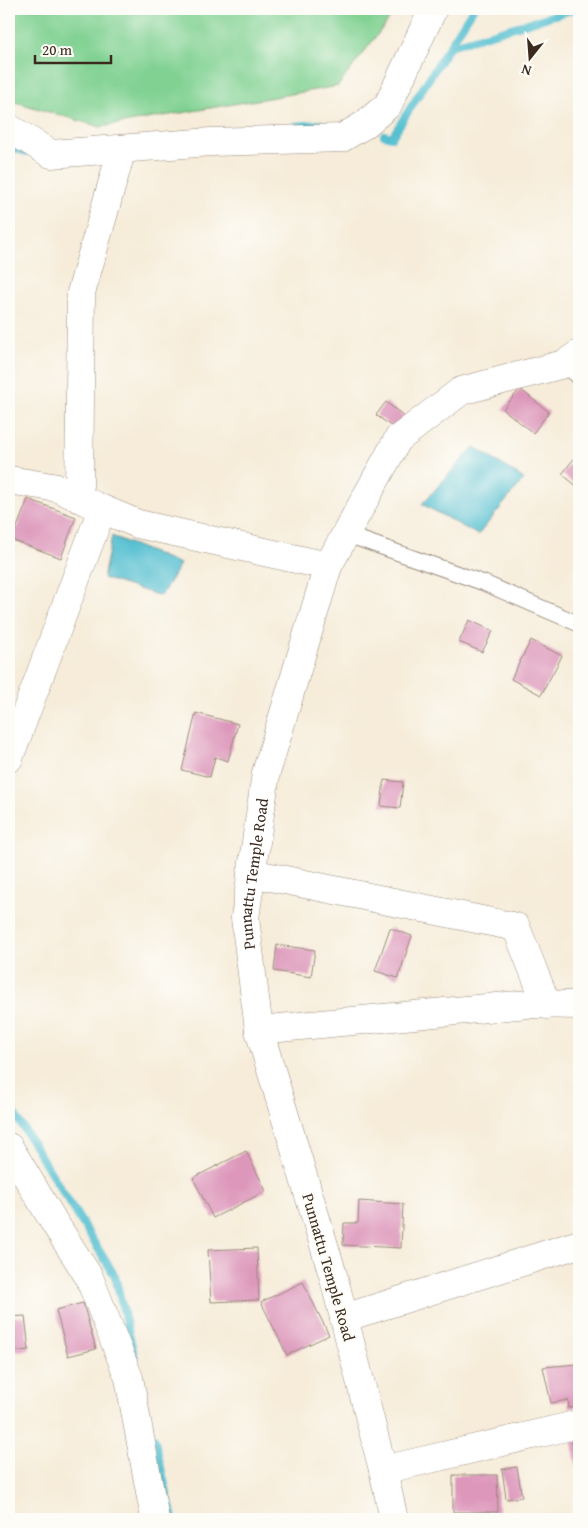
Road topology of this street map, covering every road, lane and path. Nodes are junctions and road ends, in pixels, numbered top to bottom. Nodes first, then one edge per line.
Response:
1 (433, 9) edge
2 (9, 128) edge
3 (122, 149) junction
4 (574, 365) edge
5 (9, 480) edge
6 (91, 503) junction
7 (345, 534) junction
8 (328, 566) junction
9 (579, 624) edge
10 (9, 758) edge
11 (251, 874) junction
12 (547, 1005) junction
13 (579, 1005) edge
14 (259, 1030) junction
15 (9, 1147) edge
16 (579, 1244) edge
17 (344, 1318) junction
18 (579, 1424) edge
19 (383, 1470) junction
20 (155, 1519) edge
21 (394, 1519) edge

1 - 3 street
2 - 3 street
3 - 6 street
4 - 7 street, Punnattu Temple Road
5 - 6 street
6 - 8 street
6 - 10 street
7 - 8 street, Punnattu Temple Road
7 - 9 lane
8 - 11 street, Punnattu Temple Road
11 - 12 street
11 - 14 street, Punnattu Temple Road
12 - 13 street
12 - 14 street
14 - 17 street, Punnattu Temple Road
15 - 20 street
16 - 17 street
17 - 19 street, Punnattu Temple Road
18 - 19 street
19 - 21 street, Punnattu Temple Road

